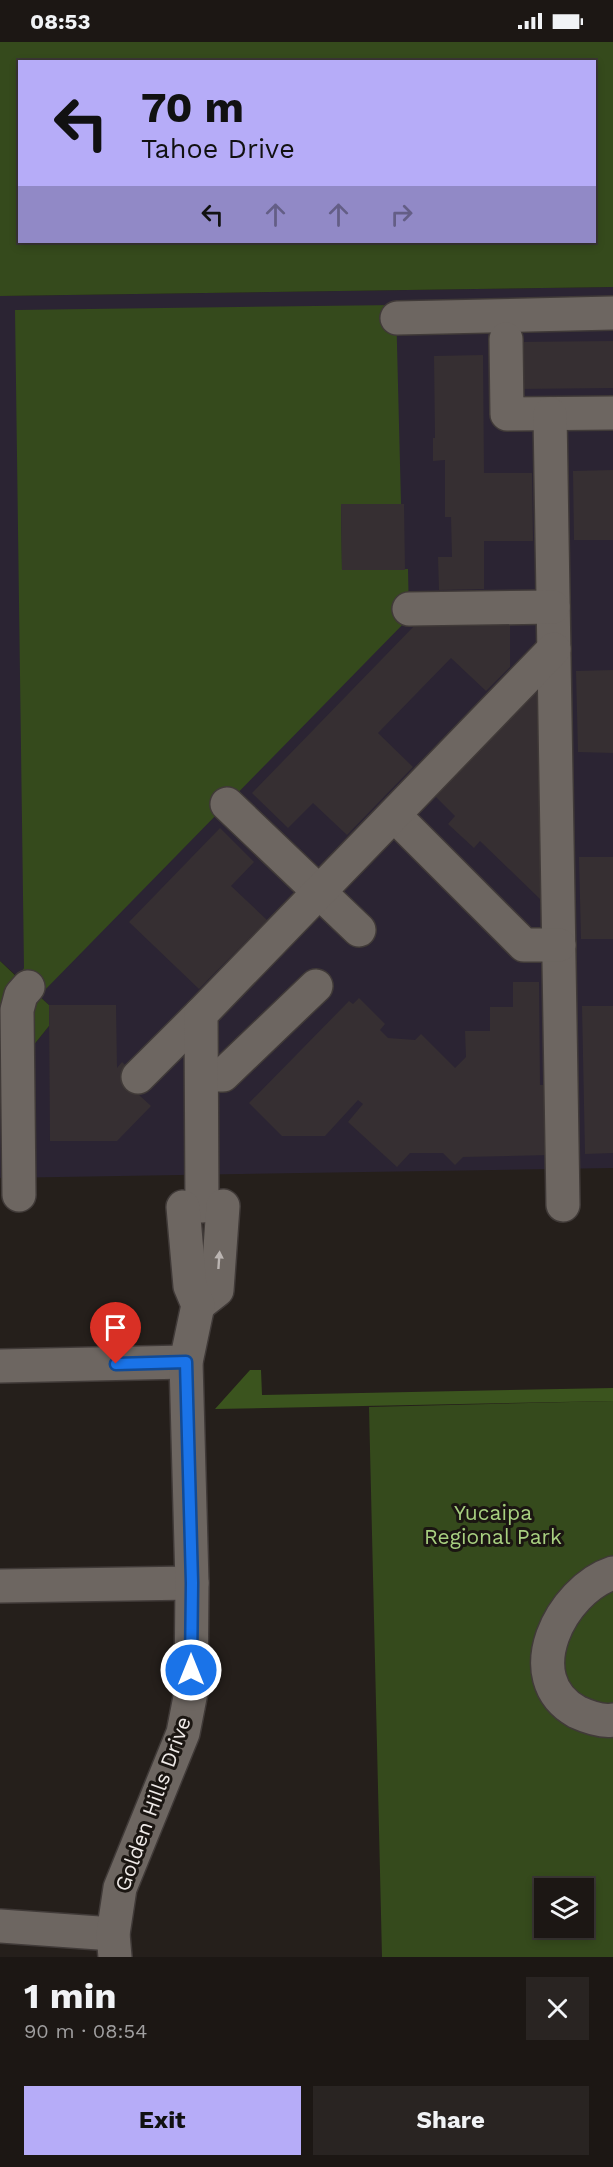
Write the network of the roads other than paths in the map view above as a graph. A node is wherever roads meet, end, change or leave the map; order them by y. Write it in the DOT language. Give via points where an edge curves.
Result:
graph roads {
  1 [pos="613,313"];
  2 [pos="397,318"];
  3 [pos="506,339"];
  4 [pos="613,413"];
  5 [pos="550,414"];
  6 [pos="553,607"];
  7 [pos="409,609"];
  8 [pos="554,649"];
  9 [pos="227,804"];
  10 [pos="394,814"];
  11 [pos="319,892"];
  12 [pos="359,930"];
  13 [pos="559,945"];
  14 [pos="316,986"];
  15 [pos="28,987"];
  16 [pos="201,1014"];
  17 [pos="202,1075"];
  18 [pos="138,1077"];
  19 [pos="19,1195"];
  20 [pos="563,1205"];
  21 [pos="186,1362"];
  22 [pos="0,1366"];
  23 [pos="613,1573"];
  24 [pos="192,1583"];
  25 [pos="0,1586"];
  26 [pos="613,1720"];
  27 [pos="0,1926"];
  28 [pos="114,1945"];
  1 -- 2 [label="street"];
  3 -- 5 [label="street" via="507,414"];
  4 -- 5 [label="street"];
  5 -- 6 [label="street"];
  6 -- 7 [label="street"];
  6 -- 8 [label="street"];
  8 -- 10 [label="street"];
  8 -- 13 [label="street"];
  9 -- 11 [label="street"];
  10 -- 11 [label="street"];
  10 -- 13 [label="street" via="524,945"];
  11 -- 12 [label="street"];
  11 -- 16 [label="street"];
  13 -- 20 [label="street"];
  14 -- 17 [label="street" via="223,1075"];
  15 -- 19 [label="street" via="17,1010"];
  16 -- 17 [label="street"];
  16 -- 18 [label="street"];
  17 -- 21 [label="street, Golden Hills Drive" via="203,1206 217,1290 198,1305"];
  21 -- 22 [label="street"];
  21 -- 24 [label="street, Golden Hills Drive"];
  23 -- 26 [label="street" via="579,1596 556,1624 546,1653 549,1676 559,1697 588,1717"];
  24 -- 25 [label="street"];
  24 -- 28 [label="street, Golden Hills Drive" via="191,1692 183,1733 120,1888"];
  27 -- 28 [label="street"];
}
